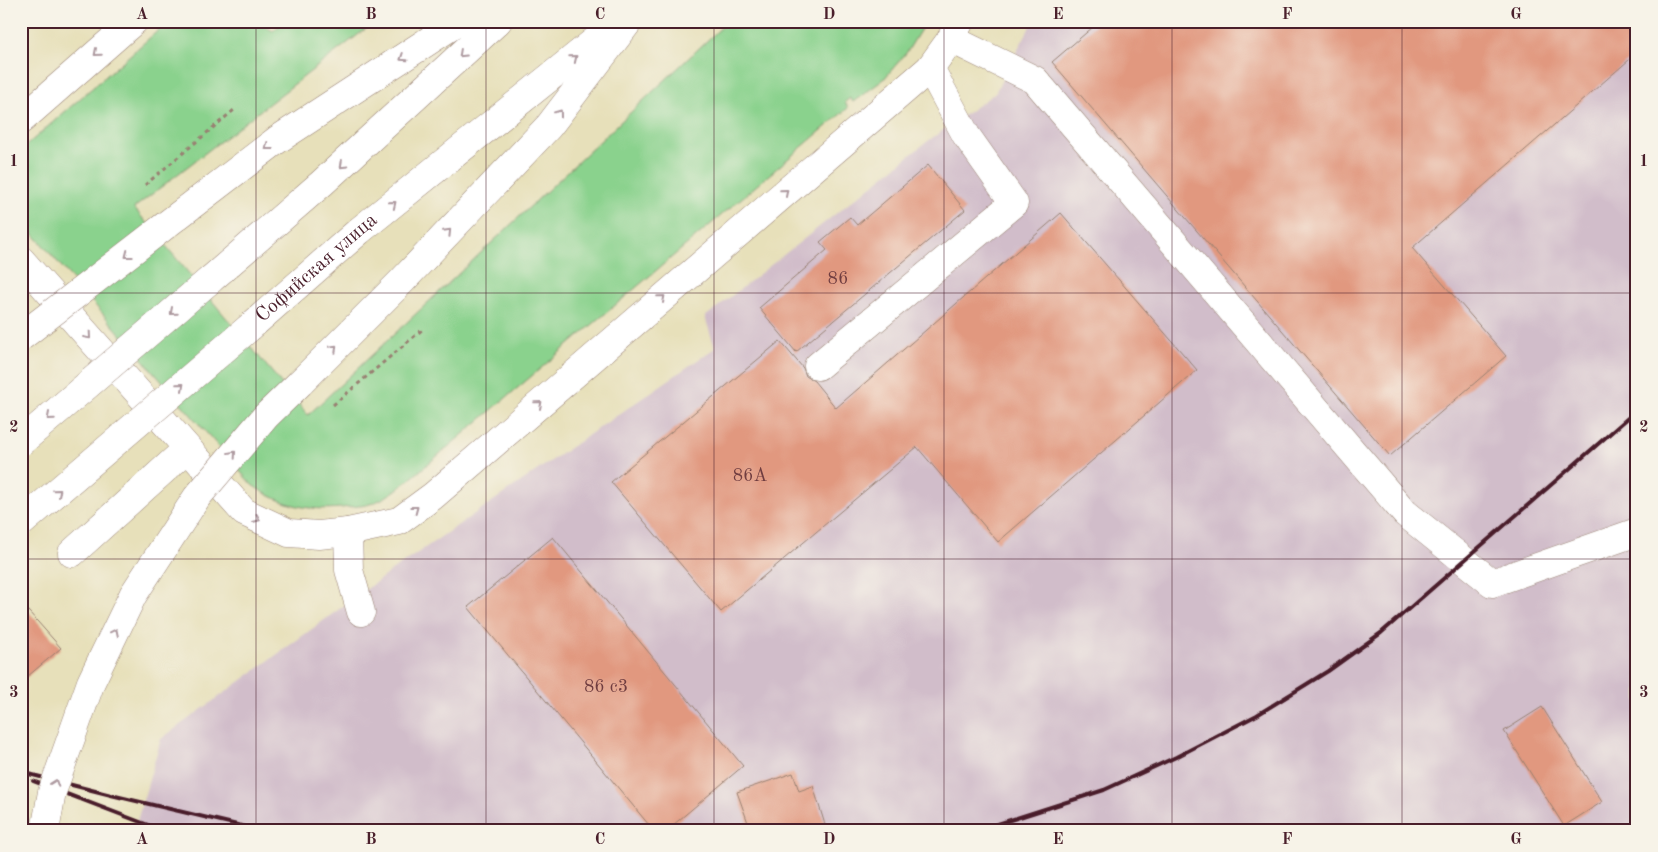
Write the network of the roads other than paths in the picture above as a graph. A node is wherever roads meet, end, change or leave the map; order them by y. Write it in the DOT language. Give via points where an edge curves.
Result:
graph roads {
  1 [pos="134,21"];
  2 [pos="458,21"];
  3 [pos="498,21"];
  4 [pos="620,21"];
  5 [pos="629,21"];
  6 [pos="955,30"];
  7 [pos="930,68"];
  8 [pos="21,120"];
  9 [pos="21,260"];
  10 [pos="21,337"];
  11 [pos="818,366"];
  12 [pos="21,442"];
  13 [pos="187,448"];
  14 [pos="21,524"];
  15 [pos="348,532"];
  16 [pos="1637,532"];
  17 [pos="72,553"];
  18 [pos="361,612"];
  19 [pos="45,831"];
  1 -- 8 [label="main road, one-way"];
  2 -- 10 [label="main road, one-way, bridge" via="277,140"];
  3 -- 12 [label="main road, one-way, bridge" via="322,183"];
  14 -- 4 [label="main road, Софийская улица, one-way, bridge" via="359,231"];
  19 -- 5 [label="main road, one-way, bridge" via="52,792 91,682 133,595 197,497 266,416 402,281 549,126"];
  6 -- 7 [label="main road"];
  6 -- 16 [label="main road" via="1034,80 1405,513 1492,583"];
  7 -- 11 [label="main road" via="966,135 1014,203"];
  15 -- 7 [label="main road, one-way" via="399,521 433,496"];
  9 -- 13 [label="main road, one-way"];
  13 -- 15 [label="main road, one-way" via="244,512 289,533 319,535"];
  13 -- 17 [label="main road"];
  15 -- 18 [label="main road" via="349,570"];
}
